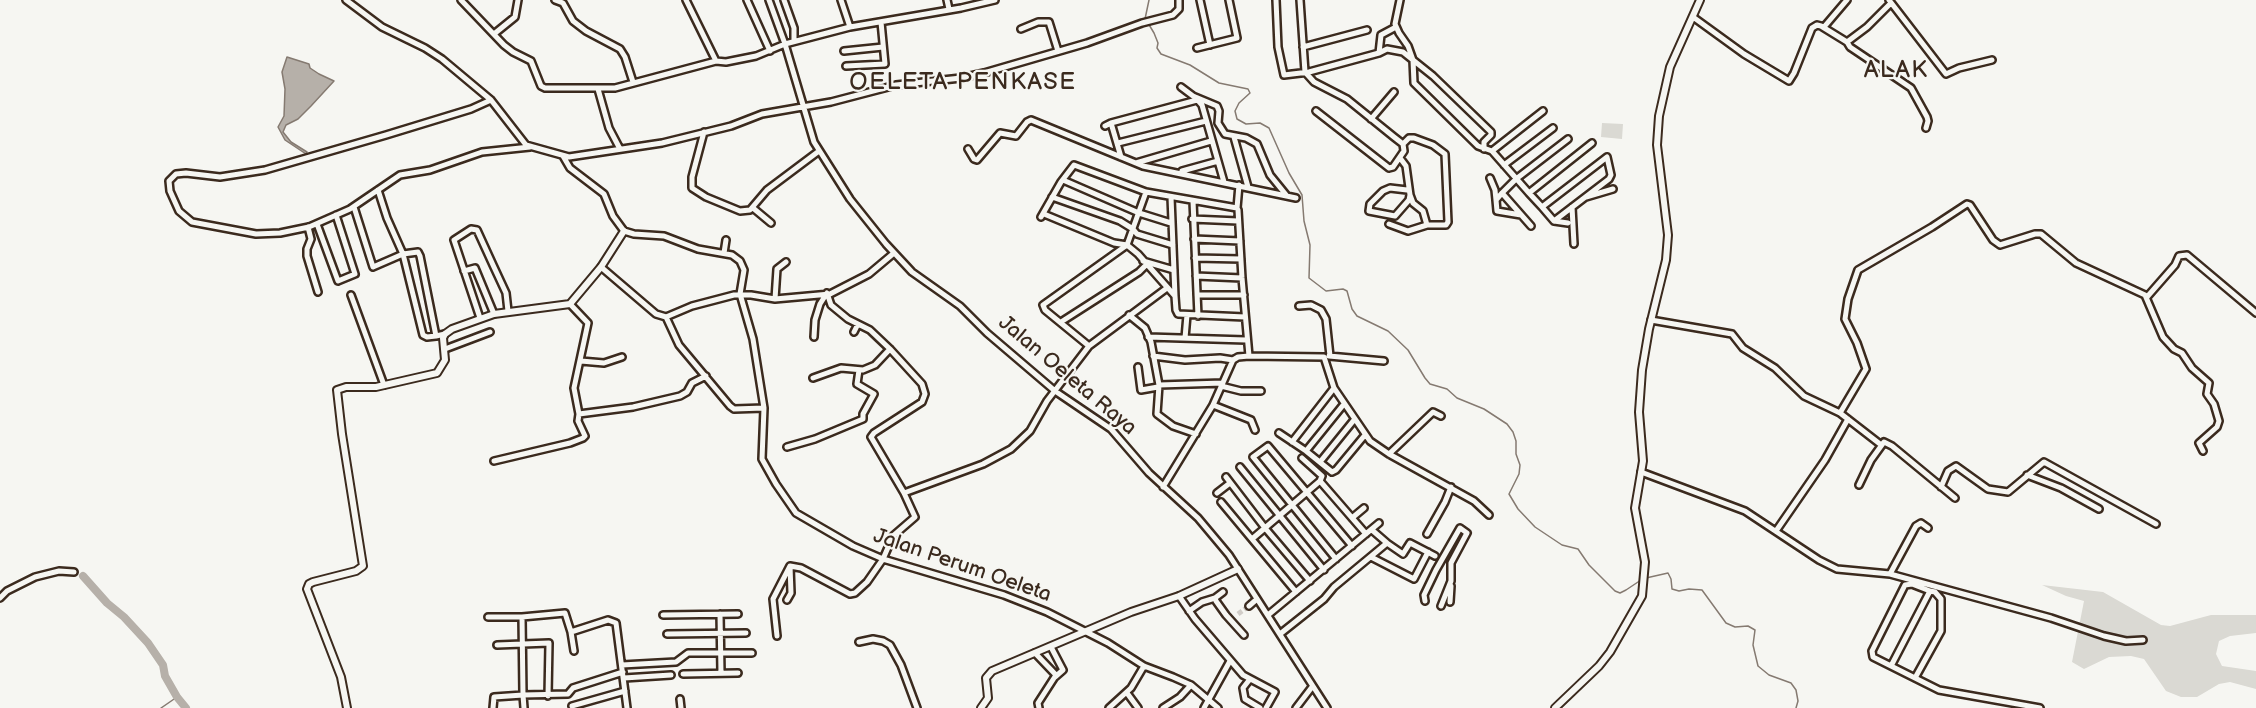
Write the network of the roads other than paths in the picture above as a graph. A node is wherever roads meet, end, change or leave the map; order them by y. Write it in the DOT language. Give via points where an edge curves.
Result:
graph roads {
  1 [pos="346,0"];
  2 [pos="461,0"];
  3 [pos="518,0"];
  4 [pos="555,0"];
  5 [pos="686,0"];
  6 [pos="747,0"];
  7 [pos="769,0"];
  8 [pos="784,0"];
  9 [pos="841,0"];
  10 [pos="947,0"];
  11 [pos="994,0"];
  12 [pos="1179,0"];
  13 [pos="1200,0"];
  14 [pos="1229,0"];
  15 [pos="1276,0"];
  16 [pos="1300,0"];
  17 [pos="1400,0"];
  18 [pos="1700,0"];
  19 [pos="1847,0"];
  20 [pos="1890,2"];
  21 [pos="950,9"];
  22 [pos="1693,17"];
  23 [pos="881,22"];
  24 [pos="850,27"];
  25 [pos="1396,27"];
  26 [pos="1824,27"];
  27 [pos="1020,29"];
  28 [pos="1367,30"];
  29 [pos="494,34"];
  30 [pos="794,41"];
  31 [pos="1847,42"];
  32 [pos="785,44"];
  33 [pos="1210,45"];
  34 [pos="883,47"];
  35 [pos="1303,47"];
  36 [pos="1197,48"];
  37 [pos="770,51"];
  38 [pos="844,51"];
  39 [pos="1058,51"];
  40 [pos="1379,53"];
  41 [pos="1413,60"];
  42 [pos="1992,60"];
  43 [pos="716,62"];
  44 [pos="846,66"];
  45 [pos="1305,72"];
  46 [pos="633,82"];
  47 [pos="1181,87"];
  48 [pos="598,89"];
  49 [pos="1394,92"];
  50 [pos="1195,98"];
  51 [pos="491,100"];
  52 [pos="804,106"];
  53 [pos="1316,111"];
  54 [pos="1543,111"];
  55 [pos="1371,119"];
  56 [pos="1206,121"];
  57 [pos="1553,128"];
  58 [pos="1926,128"];
  59 [pos="704,132"];
  60 [pos="1234,137"];
  61 [pos="1568,139"];
  62 [pos="1211,141"];
  63 [pos="1118,143"];
  64 [pos="1592,143"];
  65 [pos="1403,144"];
  66 [pos="530,147"];
  67 [pos="620,149"];
  68 [pos="968,149"];
  69 [pos="1484,149"];
  70 [pos="819,151"];
  71 [pos="1492,152"];
  72 [pos="562,156"];
  73 [pos="1121,157"];
  74 [pos="1400,158"];
  75 [pos="1218,160"];
  76 [pos="1136,163"];
  77 [pos="1504,165"];
  78 [pos="1180,172"];
  79 [pos="1490,178"];
  80 [pos="1516,179"];
  81 [pos="1063,180"];
  82 [pos="1224,182"];
  83 [pos="1239,186"];
  84 [pos="1248,187"];
  85 [pos="1613,189"];
  86 [pos="378,190"];
  87 [pos="1146,192"];
  88 [pos="1408,192"];
  89 [pos="1529,193"];
  90 [pos="1502,194"];
  91 [pos="1287,196"];
  92 [pos="1586,196"];
  93 [pos="1052,197"];
  94 [pos="1171,197"];
  95 [pos="1296,198"];
  96 [pos="1496,200"];
  97 [pos="1193,201"];
  98 [pos="354,207"];
  99 [pos="1542,207"];
  100 [pos="1572,207"];
  101 [pos="753,208"];
  102 [pos="1237,208"];
  103 [pos="1139,213"];
  104 [pos="336,215"];
  105 [pos="1521,215"];
  106 [pos="1192,219"];
  107 [pos="1238,221"];
  108 [pos="1554,221"];
  109 [pos="771,223"];
  110 [pos="1171,223"];
  111 [pos="1568,223"];
  112 [pos="317,224"];
  113 [pos="1389,224"];
  114 [pos="1427,225"];
  115 [pos="1531,226"];
  116 [pos="308,227"];
  117 [pos="1133,229"];
  118 [pos="624,231"];
  119 [pos="1194,239"];
  120 [pos="726,240"];
  121 [pos="1240,240"];
  122 [pos="1574,244"];
  123 [pos="1127,245"];
  124 [pos="1173,245"];
  125 [pos="724,253"];
  126 [pos="894,253"];
  127 [pos="403,254"];
  128 [pos="1195,258"];
  129 [pos="1241,259"];
  130 [pos="786,262"];
  131 [pos="1144,263"];
  132 [pos="601,267"];
  133 [pos="1174,270"];
  134 [pos="464,272"];
  135 [pos="1196,276"];
  136 [pos="1242,278"];
  137 [pos="314,281"];
  138 [pos="306,284"];
  139 [pos="1167,288"];
  140 [pos="318,292"];
  141 [pos="827,293"];
  142 [pos="740,294"];
  143 [pos="1197,295"];
  144 [pos="1244,295"];
  145 [pos="351,296"];
  146 [pos="1175,296"];
  147 [pos="2146,297"];
  148 [pos="775,299"];
  149 [pos="570,304"];
  150 [pos="1299,306"];
  151 [pos="508,311"];
  152 [pos="494,314"];
  153 [pos="2256,314"];
  154 [pos="1129,315"];
  155 [pos="1187,315"];
  156 [pos="1198,316"];
  157 [pos="1245,317"];
  158 [pos="480,318"];
  159 [pos="666,318"];
  160 [pos="1651,320"];
  161 [pos="1061,322"];
  162 [pos="858,324"];
  163 [pos="490,332"];
  164 [pos="854,332"];
  165 [pos="445,334"];
  166 [pos="436,336"];
  167 [pos="814,337"];
  168 [pos="1148,337"];
  169 [pos="1185,338"];
  170 [pos="1246,340"];
  171 [pos="1089,346"];
  172 [pos="445,349"];
  173 [pos="890,349"];
  174 [pos="1153,356"];
  175 [pos="1249,356"];
  176 [pos="1327,356"];
  177 [pos="622,357"];
  178 [pos="1233,360"];
  179 [pos="581,361"];
  180 [pos="1384,361"];
  181 [pos="1138,367"];
  182 [pos="859,370"];
  183 [pos="706,376"];
  184 [pos="813,378"];
  185 [pos="384,385"];
  186 [pos="1222,385"];
  187 [pos="1159,386"];
  188 [pos="1334,388"];
  189 [pos="1055,391"];
  190 [pos="1261,391"];
  191 [pos="1344,404"];
  192 [pos="1213,405"];
  193 [pos="764,408"];
  194 [pos="1840,413"];
  195 [pos="579,414"];
  196 [pos="1441,416"];
  197 [pos="1354,420"];
  198 [pos="1848,420"];
  199 [pos="1255,430"];
  200 [pos="1279,433"];
  201 [pos="1196,434"];
  202 [pos="1365,435"];
  203 [pos="1292,442"];
  204 [pos="1880,444"];
  205 [pos="787,447"];
  206 [pos="1306,451"];
  207 [pos="2203,451"];
  208 [pos="1389,454"];
  209 [pos="1302,458"];
  210 [pos="494,461"];
  211 [pos="1320,462"];
  212 [pos="1240,467"];
  213 [pos="1641,472"];
  214 [pos="2027,475"];
  215 [pos="1226,477"];
  216 [pos="1320,481"];
  217 [pos="1230,483"];
  218 [pos="1859,485"];
  219 [pos="1163,487"];
  220 [pos="1451,487"];
  221 [pos="1941,487"];
  222 [pos="1307,492"];
  223 [pos="904,493"];
  224 [pos="1217,493"];
  225 [pos="1955,498"];
  226 [pos="1221,502"];
  227 [pos="1293,504"];
  228 [pos="1364,508"];
  229 [pos="2099,509"];
  230 [pos="1489,515"];
  231 [pos="1279,516"];
  232 [pos="1352,518"];
  233 [pos="1379,523"];
  234 [pos="2156,524"];
  235 [pos="1265,528"];
  236 [pos="1928,528"];
  237 [pos="1372,530"];
  238 [pos="1776,531"];
  239 [pos="1366,534"];
  240 [pos="1427,534"];
  241 [pos="1252,539"];
  242 [pos="1387,543"];
  243 [pos="1352,546"];
  244 [pos="1428,552"];
  245 [pos="1435,556"];
  246 [pos="1371,557"];
  247 [pos="883,559"];
  248 [pos="1336,559"];
  249 [pos="1442,560"];
  250 [pos="790,566"];
  251 [pos="1451,566"];
  252 [pos="1325,569"];
  253 [pos="1238,570"];
  254 [pos="74,572"];
  255 [pos="1890,574"];
  256 [pos="1310,581"];
  257 [pos="1451,581"];
  258 [pos="1930,591"];
  259 [pos="1223,592"];
  260 [pos="1296,592"];
  261 [pos="1179,596"];
  262 [pos="0,598"];
  263 [pos="1215,598"];
  264 [pos="1257,599"];
  265 [pos="787,600"];
  266 [pos="1425,601"];
  267 [pos="1450,602"];
  268 [pos="1249,606"];
  269 [pos="1441,606"];
  270 [pos="1189,611"];
  271 [pos="720,614"];
  272 [pos="738,614"];
  273 [pos="1238,614"];
  274 [pos="663,615"];
  275 [pos="1268,615"];
  276 [pos="488,616"];
  277 [pos="522,617"];
  278 [pos="1232,621"];
  279 [pos="571,632"];
  280 [pos="1083,632"];
  281 [pos="720,633"];
  282 [pos="746,633"];
  283 [pos="667,634"];
  284 [pos="1280,634"];
  285 [pos="1244,635"];
  286 [pos="777,636"];
  287 [pos="2143,640"];
  288 [pos="859,642"];
  289 [pos="521,643"];
  290 [pos="496,645"];
  291 [pos="1051,647"];
  292 [pos="574,651"];
  293 [pos="721,653"];
  294 [pos="752,653"];
  295 [pos="1035,653"];
  296 [pos="1230,661"];
  297 [pos="622,665"];
  298 [pos="1143,666"];
  299 [pos="1891,666"];
  300 [pos="738,673"];
  301 [pos="683,674"];
  302 [pos="721,674"];
  303 [pos="623,675"];
  304 [pos="671,675"];
  305 [pos="1054,678"];
  306 [pos="1915,678"];
  307 [pos="1250,679"];
  308 [pos="1191,685"];
  309 [pos="1312,687"];
  310 [pos="625,691"];
  311 [pos="1127,693"];
  312 [pos="523,695"];
  313 [pos="548,696"];
  314 [pos="681,699"];
  315 [pos="1209,699"];
  316 [pos="572,706"];
  317 [pos="347,708"];
  318 [pos="493,708"];
  319 [pos="524,708"];
  320 [pos="627,708"];
  321 [pos="681,708"];
  322 [pos="917,708"];
  323 [pos="981,708"];
  324 [pos="1039,708"];
  325 [pos="1109,708"];
  326 [pos="1138,708"];
  327 [pos="1163,708"];
  328 [pos="1204,708"];
  329 [pos="1218,708"];
  330 [pos="1260,708"];
  331 [pos="1266,708"];
  332 [pos="1296,708"];
  333 [pos="1327,708"];
  334 [pos="1555,708"];
  335 [pos="2040,708"];
  1 -- 51 [label="street" via="382,27 435,54"];
  2 -- 29 [label="street"];
  3 -- 29 [label="street" via="515,17"];
  4 -- 46 [label="street" via="563,3 573,21 591,35 620,49"];
  5 -- 43 [label="street"];
  6 -- 37 [label="street"];
  7 -- 32 [label="street, Jalan Oeleta Raya"];
  8 -- 30 [label="street" via="794,28"];
  9 -- 24 [label="street"];
  10 -- 21 [label="street"];
  11 -- 21 [label="street"];
  12 -- 39 [label="street" via="1176,14"];
  13 -- 33 [label="street"];
  14 -- 33 [label="street" via="1237,38"];
  15 -- 45 [label="street" via="1283,74"];
  16 -- 35 [label="street"];
  17 -- 25 [label="street"];
  18 -- 22 [label="street"];
  19 -- 26 [label="street"];
  20 -- 31 [label="street" via="1868,27"];
  20 -- 42 [label="street" via="1946,74"];
  21 -- 23 [label="street"];
  22 -- 26 [label="street" via="1788,81 1812,28"];
  22 -- 160 [label="street" via="1670,67 1659,116 1657,144 1668,235"];
  23 -- 24 [label="street"];
  23 -- 34 [label="street"];
  24 -- 30 [label="street"];
  25 -- 40 [label="street" via="1381,35"];
  25 -- 41 [label="street"];
  26 -- 31 [label="street"];
  27 -- 39 [label="street" via="1049,22"];
  28 -- 35 [label="street"];
  29 -- 48 [label="street" via="513,52 531,61 544,88"];
  30 -- 32 [label="street"];
  31 -- 58 [label="street" via="1911,88 1927,117"];
  32 -- 37 [label="street"];
  32 -- 52 [label="street, Jalan Oeleta Raya"];
  33 -- 36 [label="street"];
  34 -- 38 [label="street"];
  34 -- 44 [label="street" via="885,64"];
  35 -- 45 [label="street"];
  37 -- 43 [label="street"];
  39 -- 52 [label="street" via="974,75 896,85"];
  40 -- 41 [label="street" via="1393,49"];
  40 -- 45 [label="street"];
  41 -- 69 [label="street" via="1414,83"];
  41 -- 69 [label="street" via="1491,132"];
  43 -- 46 [label="street"];
  45 -- 55 [label="street"];
  46 -- 48 [label="street"];
  47 -- 50 [label="street"];
  48 -- 67 [label="street" via="609,128"];
  49 -- 55 [label="street"];
  50 -- 56 [label="street" via="1202,105"];
  50 -- 60 [label="street" via="1217,106 1220,128"];
  50 -- 63 [label="street" via="1108,124"];
  51 -- 66 [label="street"];
  51 -- 116 [label="street" via="287,164 220,177 182,173 168,181 179,211 196,224 256,234"];
  52 -- 59 [label="street"];
  52 -- 70 [label="street, Jalan Oeleta Raya"];
  53 -- 74 [label="street" via="1389,168"];
  54 -- 71 [label="street"];
  55 -- 65 [label="street"];
  56 -- 62 [label="street"];
  56 -- 63 [label="street"];
  57 -- 77 [label="street"];
  59 -- 67 [label="street"];
  59 -- 101 [label="street" via="692,188 734,209 744,212"];
  60 -- 84 [label="street"];
  60 -- 91 [label="street" via="1257,144 1270,175"];
  61 -- 80 [label="street"];
  62 -- 75 [label="street"];
  62 -- 76 [label="street"];
  63 -- 73 [label="street"];
  64 -- 89 [label="street"];
  65 -- 74 [label="street"];
  65 -- 114 [label="street" via="1409,138 1422,140 1445,153 1448,223"];
  66 -- 72 [label="street"];
  66 -- 86 [label="street" via="476,153 430,170 400,175"];
  67 -- 72 [label="street"];
  68 -- 73 [label="street" via="977,160 1000,133 1016,136 1031,120"];
  69 -- 71 [label="street"];
  70 -- 101 [label="street" via="767,190"];
  70 -- 126 [label="street, Jalan Oeleta Raya" via="850,199"];
  71 -- 77 [label="street"];
  72 -- 118 [label="street" via="570,168 604,194"];
  73 -- 76 [label="street"];
  74 -- 88 [label="street" via="1406,166"];
  75 -- 78 [label="street"];
  75 -- 82 [label="street"];
  76 -- 78 [label="street"];
  77 -- 80 [label="street"];
  78 -- 82 [label="street"];
  79 -- 96 [label="street"];
  80 -- 89 [label="street"];
  80 -- 90 [label="street"];
  81 -- 87 [label="street" via="1072,165"];
  81 -- 93 [label="street"];
  81 -- 103 [label="street"];
  82 -- 83 [label="street"];
  83 -- 84 [label="street"];
  83 -- 102 [label="street"];
  84 -- 91 [label="street"];
  85 -- 92 [label="street"];
  86 -- 98 [label="street"];
  86 -- 127 [label="street"];
  87 -- 94 [label="street"];
  87 -- 103 [label="street"];
  88 -- 88 [label="street" via="1409,200 1395,216 1369,211 1383,191 1390,188"];
  88 -- 114 [label="street" via="1423,211"];
  89 -- 99 [label="street"];
  90 -- 96 [label="street"];
  90 -- 105 [label="street"];
  91 -- 95 [label="street"];
  92 -- 99 [label="street" via="1609,179 1607,157"];
  92 -- 100 [label="street"];
  93 -- 117 [label="street"];
  93 -- 123 [label="street" via="1042,215"];
  94 -- 97 [label="street"];
  94 -- 110 [label="street"];
  96 -- 105 [label="street" via="1497,211"];
  97 -- 102 [label="street"];
  97 -- 106 [label="street"];
  98 -- 104 [label="street"];
  98 -- 127 [label="street" via="373,267"];
  99 -- 108 [label="street"];
  100 -- 108 [label="street"];
  100 -- 122 [label="street"];
  101 -- 109 [label="street"];
  102 -- 107 [label="street"];
  103 -- 110 [label="street"];
  103 -- 117 [label="street"];
  104 -- 112 [label="street"];
  104 -- 112 [label="street" via="355,274 338,281"];
  105 -- 115 [label="street"];
  106 -- 107 [label="street"];
  106 -- 119 [label="street"];
  107 -- 121 [label="street"];
  108 -- 111 [label="street"];
  110 -- 124 [label="street"];
  112 -- 116 [label="street"];
  113 -- 114 [label="street" via="1408,231"];
  116 -- 137 [label="street" via="311,239 307,256"];
  117 -- 123 [label="street"];
  117 -- 124 [label="street" via="1137,234"];
  118 -- 125 [label="street" via="659,235 698,249"];
  118 -- 132 [label="street"];
  119 -- 121 [label="street"];
  119 -- 128 [label="street"];
  120 -- 125 [label="street"];
  121 -- 129 [label="street"];
  123 -- 131 [label="street"];
  123 -- 161 [label="street" via="1044,303 1045,310"];
  124 -- 133 [label="street"];
  125 -- 142 [label="street" via="735,256 743,265"];
  126 -- 141 [label="street" via="861,279"];
  126 -- 189 [label="street, Jalan Oeleta Raya"];
  127 -- 166 [label="street" via="423,335"];
  127 -- 166 [label="street" via="418,252 420,256"];
  128 -- 129 [label="street"];
  128 -- 135 [label="street"];
  129 -- 136 [label="street"];
  130 -- 148 [label="street" via="777,269"];
  131 -- 133 [label="street"];
  131 -- 139 [label="street"];
  131 -- 161 [label="street" via="1139,272"];
  132 -- 149 [label="street"];
  132 -- 159 [label="street" via="656,314"];
  133 -- 146 [label="street"];
  134 -- 151 [label="street" via="454,240 467,230 476,229 506,293"];
  134 -- 152 [label="street" via="475,268"];
  134 -- 158 [label="street"];
  135 -- 136 [label="street"];
  135 -- 143 [label="street"];
  136 -- 144 [label="street"];
  137 -- 138 [label="street"];
  137 -- 140 [label="street"];
  139 -- 146 [label="street"];
  139 -- 154 [label="street"];
  141 -- 148 [label="street"];
  141 -- 162 [label="street" via="831,305"];
  141 -- 167 [label="street" via="815,320"];
  142 -- 148 [label="street"];
  142 -- 159 [label="street"];
  142 -- 193 [label="street, Jalan Perum Oeleta" via="751,330"];
  143 -- 144 [label="street"];
  143 -- 156 [label="street"];
  144 -- 157 [label="street"];
  145 -- 185 [label="street"];
  146 -- 155 [label="street" via="1176,313"];
  147 -- 153 [label="street" via="2179,256 2187,255"];
  147 -- 194 [label="street" via="2139,290 2072,261 2040,234 1998,244 1967,204 1858,270 1845,319 1866,369"];
  147 -- 207 [label="street" via="2163,337 2210,383 2207,394 2219,422 2199,443"];
  149 -- 151 [label="street"];
  149 -- 179 [label="street" via="588,323"];
  150 -- 176 [label="street" via="1315,306 1326,319"];
  151 -- 152 [label="street"];
  152 -- 158 [label="street"];
  154 -- 168 [label="street" via="1145,328"];
  154 -- 171 [label="street"];
  155 -- 156 [label="street"];
  155 -- 169 [label="street"];
  156 -- 157 [label="street"];
  157 -- 170 [label="street"];
  158 -- 165 [label="street"];
  159 -- 183 [label="street" via="679,345"];
  160 -- 194 [label="street" via="1731,334 1804,396"];
  160 -- 213 [label="street" via="1639,412"];
  161 -- 171 [label="street"];
  162 -- 164 [label="street"];
  162 -- 173 [label="street"];
  163 -- 172 [label="street"];
  165 -- 166 [label="street"];
  165 -- 172 [label="street"];
  168 -- 169 [label="street"];
  168 -- 174 [label="street"];
  169 -- 170 [label="street"];
  170 -- 175 [label="street"];
  171 -- 189 [label="street"];
  172 -- 185 [label="street" via="444,363 437,373"];
  173 -- 182 [label="street" via="875,365"];
  173 -- 223 [label="street" via="917,376 925,394 922,402 871,437"];
  174 -- 178 [label="street"];
  174 -- 187 [label="street"];
  175 -- 176 [label="street"];
  175 -- 178 [label="street"];
  176 -- 180 [label="street"];
  176 -- 188 [label="street"];
  177 -- 179 [label="street" via="604,363"];
  178 -- 186 [label="street"];
  179 -- 195 [label="street" via="574,388"];
  181 -- 187 [label="street" via="1141,390"];
  182 -- 184 [label="street" via="841,368"];
  182 -- 205 [label="street" via="857,384 874,394 863,418"];
  183 -- 193 [label="street" via="732,408"];
  183 -- 195 [label="street" via="680,396"];
  185 -- 317 [label="street" via="344,387 336,393 363,567 307,587 341,677"];
  186 -- 187 [label="street"];
  186 -- 190 [label="street" via="1241,391"];
  186 -- 192 [label="street"];
  187 -- 201 [label="street" via="1157,414 1173,426"];
  188 -- 191 [label="street"];
  188 -- 203 [label="street"];
  189 -- 219 [label="street, Jalan Oeleta Raya" via="1111,429"];
  189 -- 223 [label="street" via="1030,431 1011,449 983,464"];
  191 -- 197 [label="street"];
  191 -- 206 [label="street"];
  192 -- 199 [label="street" via="1251,420"];
  192 -- 201 [label="street"];
  193 -- 247 [label="street, Jalan Perum Oeleta" via="764,464 796,513"];
  194 -- 198 [label="street"];
  195 -- 210 [label="street" via="583,438"];
  196 -- 208 [label="street" via="1433,412"];
  197 -- 202 [label="street"];
  197 -- 211 [label="street"];
  198 -- 204 [label="street"];
  198 -- 238 [label="street"];
  200 -- 203 [label="street"];
  201 -- 219 [label="street"];
  202 -- 208 [label="street"];
  202 -- 211 [label="street" via="1334,471 1330,472"];
  203 -- 206 [label="street"];
  204 -- 218 [label="street"];
  204 -- 221 [label="street" via="1892,446"];
  206 -- 211 [label="street"];
  208 -- 220 [label="street"];
  209 -- 216 [label="street" via="1322,476"];
  212 -- 231 [label="street"];
  213 -- 238 [label="street" via="1730,504"];
  213 -- 334 [label="street" via="1635,508 1643,541 1642,596 1610,652"];
  214 -- 221 [label="street" via="2012,491 1999,492 1953,466"];
  214 -- 229 [label="street"];
  214 -- 234 [label="street" via="2045,462"];
  215 -- 217 [label="street"];
  216 -- 222 [label="street"];
  216 -- 232 [label="street"];
  217 -- 224 [label="street"];
  217 -- 235 [label="street"];
  219 -- 253 [label="street, Jalan Oeleta Raya" via="1198,518"];
  220 -- 230 [label="street"];
  220 -- 240 [label="street"];
  221 -- 225 [label="street"];
  222 -- 227 [label="street"];
  222 -- 227 [label="street" via="1269,446 1253,457"];
  222 -- 243 [label="street"];
  223 -- 247 [label="street" via="915,517 893,536"];
  226 -- 241 [label="street"];
  227 -- 231 [label="street"];
  227 -- 248 [label="street"];
  228 -- 232 [label="street"];
  231 -- 235 [label="street"];
  231 -- 252 [label="street"];
  232 -- 239 [label="street"];
  233 -- 237 [label="street"];
  235 -- 241 [label="street"];
  235 -- 256 [label="street"];
  236 -- 255 [label="street" via="1921,523 1916,526"];
  237 -- 239 [label="street"];
  237 -- 242 [label="street"];
  238 -- 255 [label="street" via="1837,569"];
  239 -- 243 [label="street"];
  241 -- 260 [label="street"];
  242 -- 244 [label="street" via="1403,554 1410,543"];
  242 -- 246 [label="street"];
  243 -- 248 [label="street"];
  244 -- 245 [label="street"];
  244 -- 246 [label="street" via="1414,579"];
  246 -- 284 [label="street"];
  247 -- 250 [label="street" via="867,582 850,594"];
  247 -- 280 [label="street, Jalan Perum Oeleta" via="1004,595"];
  248 -- 252 [label="street"];
  249 -- 251 [label="street"];
  249 -- 251 [label="street" via="1460,528 1467,533"];
  249 -- 266 [label="street" via="1424,595"];
  250 -- 265 [label="street" via="791,593"];
  250 -- 286 [label="street" via="773,599"];
  251 -- 257 [label="street"];
  252 -- 256 [label="street"];
  253 -- 261 [label="street"];
  253 -- 264 [label="street, Jalan Oeleta Raya"];
  254 -- 262 [label="street" via="35,577"];
  255 -- 287 [label="street" via="2104,636"];
  256 -- 260 [label="street"];
  257 -- 267 [label="street"];
  257 -- 269 [label="street"];
  258 -- 299 [label="street"];
  258 -- 299 [label="street" via="1905,585 1871,653"];
  258 -- 306 [label="street" via="1941,599 1941,631"];
  259 -- 263 [label="street"];
  260 -- 275 [label="street"];
  261 -- 270 [label="street"];
  261 -- 280 [label="street"];
  263 -- 270 [label="street"];
  263 -- 278 [label="street"];
  264 -- 268 [label="street"];
  264 -- 275 [label="street, Jalan Oeleta Raya"];
  270 -- 296 [label="street"];
  271 -- 272 [label="street"];
  271 -- 274 [label="street"];
  271 -- 281 [label="street"];
  273 -- 278 [label="street"];
  275 -- 284 [label="street, Jalan Oeleta Raya"];
  276 -- 277 [label="street"];
  277 -- 279 [label="street" via="565,613"];
  277 -- 289 [label="street"];
  278 -- 285 [label="street"];
  279 -- 292 [label="street"];
  279 -- 297 [label="street" via="613,620"];
  280 -- 291 [label="street"];
  280 -- 298 [label="street, Jalan Perum Oeleta"];
  281 -- 282 [label="street"];
  281 -- 283 [label="street"];
  281 -- 293 [label="street"];
  284 -- 309 [label="street, Jalan Oeleta Raya"];
  288 -- 322 [label="street" via="873,639 890,645"];
  289 -- 290 [label="street"];
  289 -- 312 [label="street"];
  289 -- 313 [label="street" via="549,643"];
  291 -- 295 [label="street"];
  291 -- 305 [label="street" via="1064,669"];
  293 -- 294 [label="street"];
  293 -- 297 [label="street" via="688,653 676,662"];
  293 -- 302 [label="street"];
  295 -- 305 [label="street" via="1055,673"];
  295 -- 323 [label="street" via="989,673 987,698"];
  296 -- 307 [label="street"];
  296 -- 315 [label="street"];
  297 -- 303 [label="street"];
  298 -- 308 [label="street, Jalan Perum Oeleta"];
  298 -- 311 [label="street"];
  299 -- 306 [label="street"];
  300 -- 302 [label="street"];
  301 -- 302 [label="street"];
  303 -- 304 [label="street"];
  303 -- 310 [label="street"];
  303 -- 313 [label="street" via="572,688 568,694"];
  305 -- 324 [label="street" via="1038,703"];
  306 -- 335 [label="street" via="1939,690"];
  307 -- 330 [label="street" via="1243,688 1245,699"];
  307 -- 331 [label="street" via="1275,692"];
  308 -- 315 [label="street, Jalan Perum Oeleta"];
  308 -- 327 [label="street"];
  309 -- 332 [label="street"];
  309 -- 333 [label="street, Jalan Oeleta Raya"];
  310 -- 316 [label="street"];
  310 -- 320 [label="street"];
  311 -- 325 [label="street"];
  311 -- 326 [label="street"];
  312 -- 313 [label="street"];
  312 -- 318 [label="street" via="495,697"];
  312 -- 319 [label="street"];
  314 -- 321 [label="street"];
  315 -- 328 [label="street"];
  315 -- 329 [label="street, Jalan Perum Oeleta"];
}
